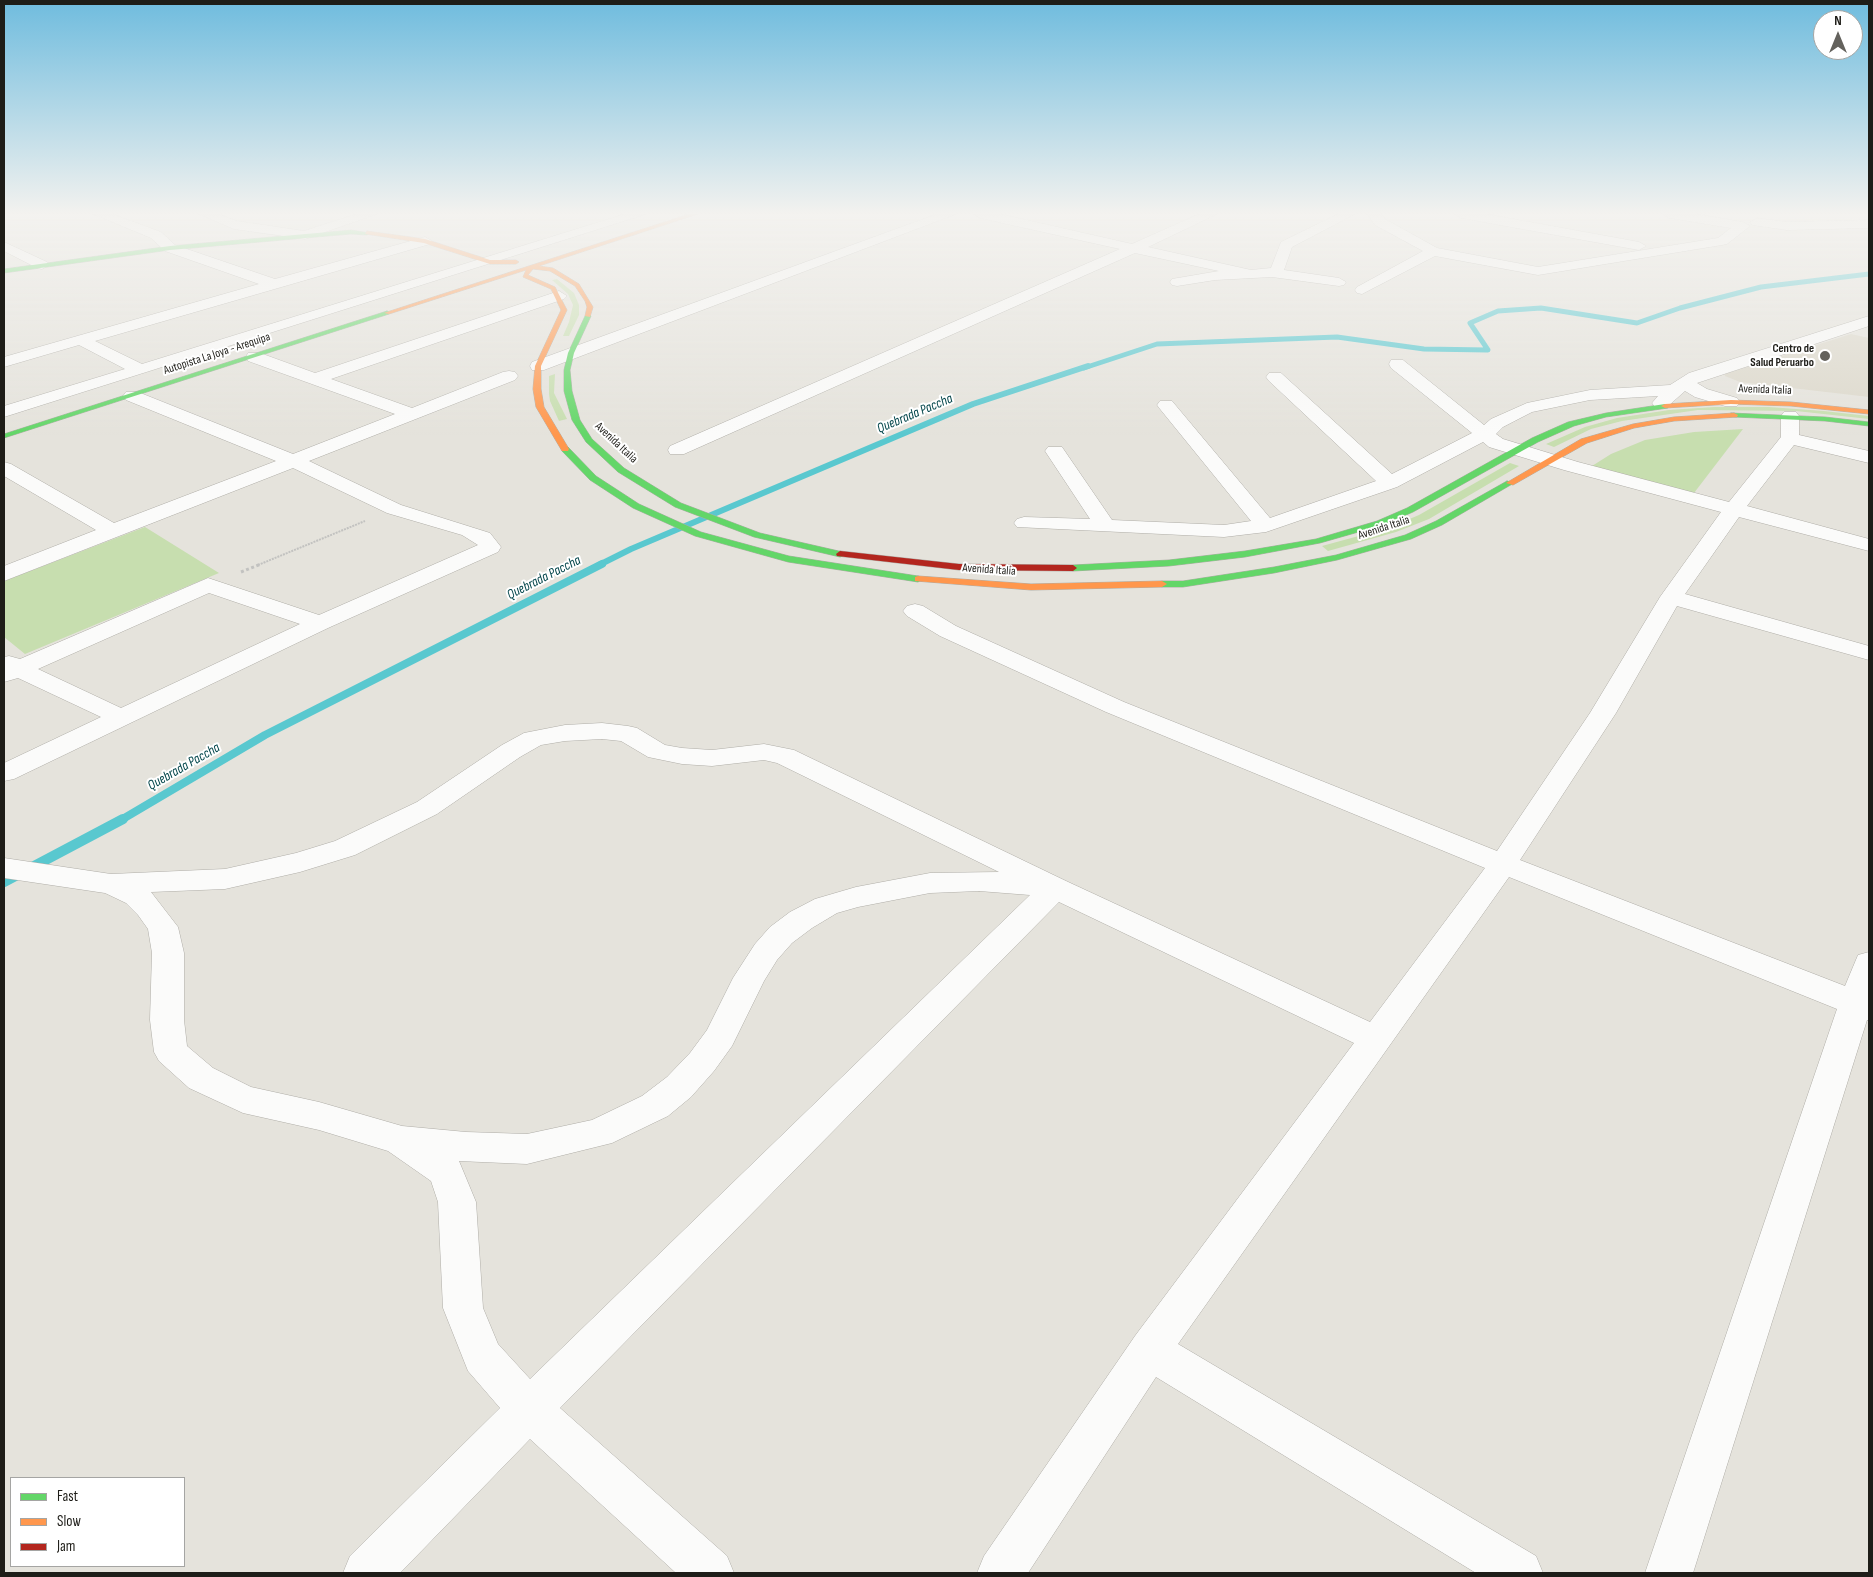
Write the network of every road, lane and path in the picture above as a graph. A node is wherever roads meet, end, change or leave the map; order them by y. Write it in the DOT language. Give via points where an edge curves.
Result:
graph roads {
  1 [pos="262,288"];
  2 [pos="407,288"];
  3 [pos="424,288"];
  4 [pos="465,288"];
  5 [pos="552,288"];
  6 [pos="579,288"];
  7 [pos="749,288"];
  8 [pos="1046,288"];
  9 [pos="1366,288"];
  10 [pos="1362,290"];
  11 [pos="559,296"];
  12 [pos="1869,320"];
  13 [pos="81,340"];
  14 [pos="571,353"];
  15 [pos="254,357"];
  16 [pos="8,358"];
  17 [pos="1397,364"];
  18 [pos="538,366"];
  19 [pos="141,370"];
  20 [pos="509,376"];
  21 [pos="1276,378"];
  22 [pos="315,379"];
  23 [pos="1681,386"];
  24 [pos="132,396"];
  25 [pos="1732,402"];
  26 [pos="1166,405"];
  27 [pos="1658,406"];
  28 [pos="4,412"];
  29 [pos="1869,412"];
  30 [pos="412,414"];
  31 [pos="4,423"];
  32 [pos="1869,424"];
  33 [pos="1790,427"];
  34 [pos="1486,433"];
  35 [pos="4,436"];
  36 [pos="677,450"];
  37 [pos="1516,450"];
  38 [pos="1055,451"];
  39 [pos="1869,457"];
  40 [pos="1550,460"];
  41 [pos="294,461"];
  42 [pos="4,468"];
  43 [pos="1390,483"];
  44 [pos="394,509"];
  45 [pos="1734,510"];
  46 [pos="1024,523"];
  47 [pos="1105,526"];
  48 [pos="1266,526"];
  49 [pos="114,532"];
  50 [pos="1869,545"];
  51 [pos="4,574"];
  52 [pos="208,585"];
  53 [pos="1671,597"];
  54 [pos="915,611"];
  55 [pos="320,624"];
  56 [pos="1869,653"];
  57 [pos="8,668"];
  58 [pos="121,717"];
  59 [pos="4,774"];
  60 [pos="1503,864"];
  61 [pos="4,868"];
  62 [pos="111,884"];
  63 [pos="1055,888"];
  64 [pos="1869,963"];
  65 [pos="1863,1006"];
  66 [pos="1376,1039"];
  67 [pos="400,1140"];
  68 [pos="1150,1350"];
  69 [pos="530,1409"];
  70 [pos="367,1573"];
  71 [pos="710,1573"];
  72 [pos="1001,1573"];
  73 [pos="1519,1573"];
  74 [pos="1669,1573"];
  1 -- 13 [label="street"];
  2 -- 19 [label="street"];
  3 -- 31 [label="main road, Autopista La Joya - Arequipa"];
  4 -- 15 [label="main road, Autopista La Joya - Arequipa"];
  5 -- 11 [label="main road"];
  6 -- 14 [label="main road, Avenida Italia" via="590,307"];
  7 -- 14 [label="street"];
  8 -- 36 [label="street"];
  9 -- 10 [label="street"];
  11 -- 18 [label="main road, Avenida Italia" via="564,310 562,317"];
  11 -- 22 [label="street"];
  12 -- 23 [label="street" via="1716,369"];
  13 -- 16 [label="street"];
  13 -- 19 [label="street"];
  14 -- 18 [label="street"];
  14 -- 37 [label="main road, Avenida Italia" via="567,370 568,391 576,420 589,440 622,470 678,504 757,535 854,557 959,567 1074,568 1169,563 1245,554 1354,532 1410,510"];
  15 -- 22 [label="street"];
  15 -- 24 [label="main road, Autopista La Joya - Arequipa"];
  17 -- 34 [label="street"];
  18 -- 40 [label="main road, Avenida Italia" via="540,407 565,448 593,478 636,506 698,534 788,559 900,578 1032,587 1183,584 1274,570 1408,537"];
  19 -- 28 [label="street"];
  20 -- 30 [label="street"];
  21 -- 43 [label="street"];
  22 -- 30 [label="street"];
  23 -- 25 [label="street"];
  23 -- 27 [label="street"];
  23 -- 34 [label="street" via="1552,401 1503,419"];
  24 -- 35 [label="main road, Autopista La Joya - Arequipa"];
  24 -- 41 [label="street"];
  25 -- 27 [label="main road, Avenida Italia"];
  25 -- 29 [label="main road, Avenida Italia"];
  26 -- 48 [label="street"];
  27 -- 37 [label="main road, Avenida Italia" via="1571,424"];
  30 -- 41 [label="street"];
  32 -- 33 [label="main road, Avenida Italia"];
  33 -- 39 [label="street"];
  33 -- 40 [label="main road, Avenida Italia" via="1712,415 1652,422 1584,441"];
  33 -- 45 [label="street"];
  34 -- 37 [label="street" via="1496,443"];
  34 -- 43 [label="street"];
  37 -- 40 [label="street"];
  38 -- 47 [label="street"];
  40 -- 45 [label="street"];
  41 -- 44 [label="street"];
  41 -- 49 [label="street"];
  42 -- 49 [label="street"];
  43 -- 48 [label="street"];
  44 -- 52 [label="path"];
  44 -- 55 [label="street" via="469,531 484,537 490,547"];
  45 -- 50 [label="street"];
  45 -- 53 [label="street"];
  46 -- 47 [label="street"];
  47 -- 48 [label="street" via="1224,531"];
  49 -- 51 [label="street"];
  52 -- 55 [label="street"];
  52 -- 57 [label="street"];
  53 -- 56 [label="street"];
  53 -- 60 [label="street" via="1602,713"];
  54 -- 60 [label="street" via="948,631 1114,707"];
  55 -- 58 [label="street"];
  57 -- 58 [label="street"];
  58 -- 59 [label="street"];
  60 -- 65 [label="street"];
  60 -- 66 [label="street"];
  61 -- 62 [label="street"];
  62 -- 63 [label="street" via="225,879 345,848 427,808 533,739 602,731 628,734 657,751 682,756 712,758 764,752 785,756"];
  62 -- 67 [label="street" via="137,896 163,927 168,953 167,1020 171,1052 201,1078 243,1099 319,1116"];
  63 -- 66 [label="street"];
  63 -- 67 [label="street" via="1015,882 930,883 889,889 826,906 776,940 749,978 720,1037 702,1062 679,1087 655,1106 599,1133 527,1148 466,1147"];
  63 -- 69 [label="street"];
  64 -- 65 [label="street"];
  65 -- 74 [label="street"];
  66 -- 68 [label="street"];
  67 -- 69 [label="street" via="446,1172 457,1202 463,1308 483,1357"];
  68 -- 72 [label="street"];
  68 -- 73 [label="street"];
  69 -- 70 [label="street"];
  69 -- 71 [label="street"];
}
